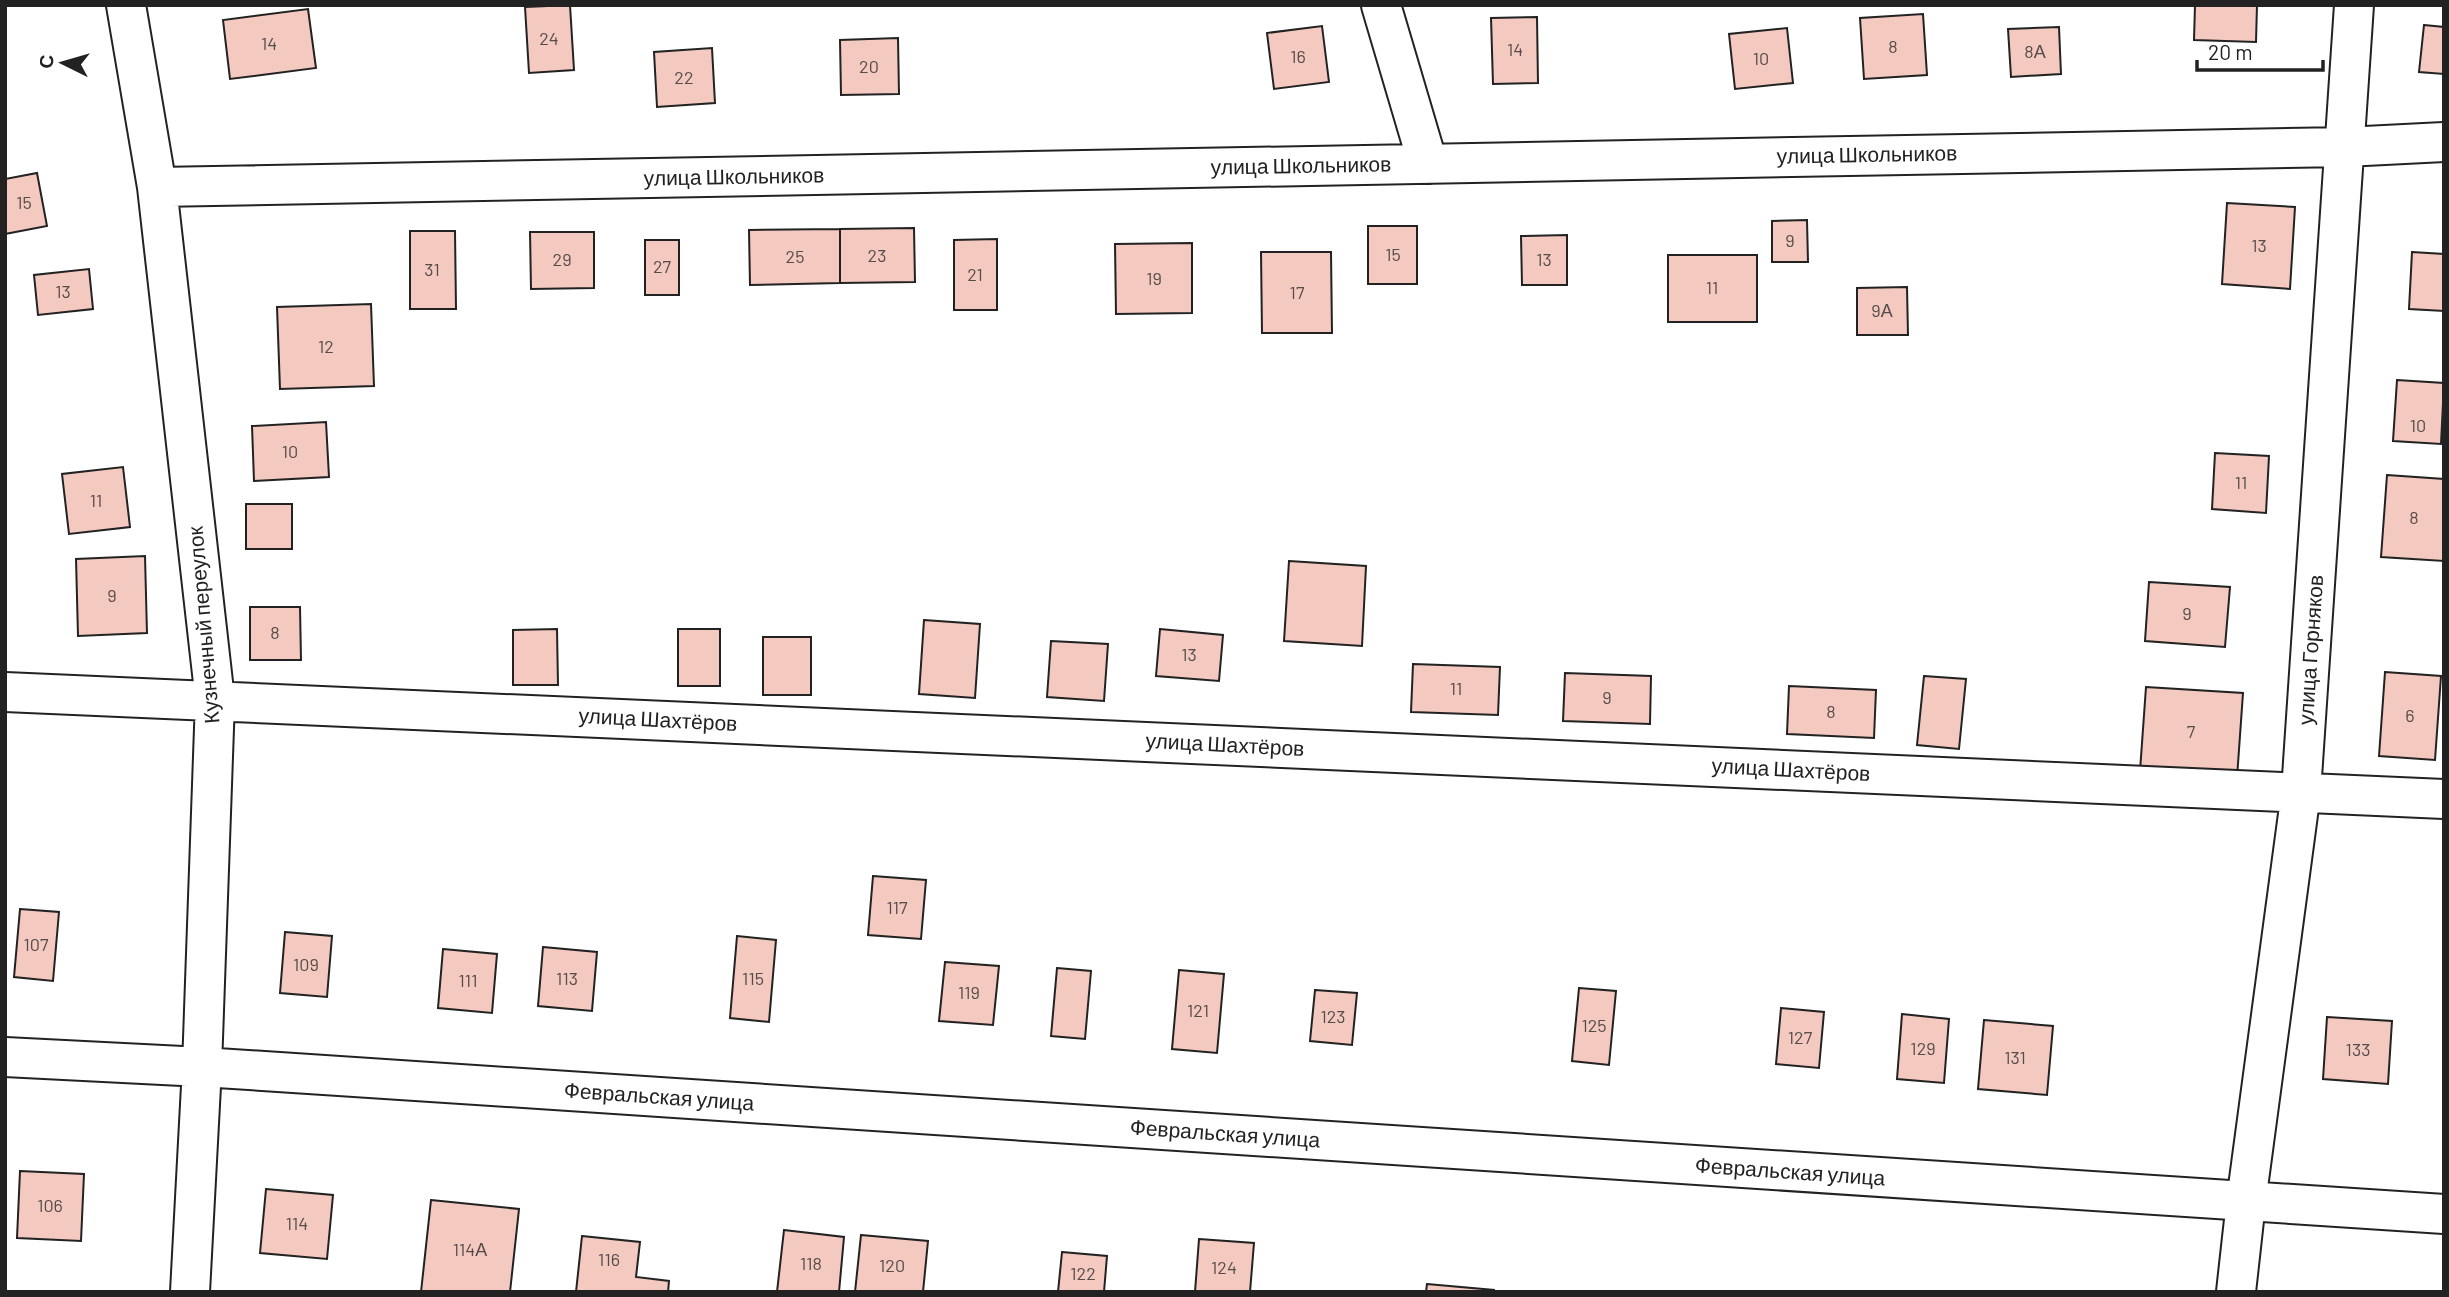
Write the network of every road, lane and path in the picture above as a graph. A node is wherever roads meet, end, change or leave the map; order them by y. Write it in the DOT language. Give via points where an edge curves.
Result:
graph roads {
  1 [pos="126,5"];
  2 [pos="1381,5"];
  3 [pos="2354,5"];
  4 [pos="2444,142"];
  5 [pos="2344,146"];
  6 [pos="1428,164"];
  7 [pos="157,187"];
  8 [pos="5,692"];
  9 [pos="215,701"];
  10 [pos="2301,792"];
  11 [pos="2444,799"];
  12 [pos="5,1057"];
  13 [pos="202,1067"];
  14 [pos="2246,1202"];
  15 [pos="2444,1214"];
  16 [pos="190,1292"];
  17 [pos="2236,1292"];
  1 -- 7 [label="street, Кузнечный переулок"];
  2 -- 6 [label="street"];
  3 -- 5 [label="street, улица Горняков"];
  4 -- 5 [label="street, улица Школьников"];
  5 -- 6 [label="street, улица Школьников"];
  5 -- 10 [label="street, улица Горняков"];
  6 -- 7 [label="street, улица Школьников"];
  7 -- 9 [label="street, Кузнечный переулок"];
  8 -- 9 [label="street, улица Шахтёров"];
  9 -- 10 [label="street, улица Шахтёров"];
  9 -- 13 [label="street, Кузнечный переулок"];
  10 -- 11 [label="street, улица Шахтёров"];
  10 -- 14 [label="street, улица Горняков"];
  12 -- 13 [label="street, Февральская улица"];
  13 -- 14 [label="street, Февральская улица"];
  13 -- 16 [label="street, Кузнечный переулок"];
  14 -- 15 [label="street, Февральская улица"];
  14 -- 17 [label="street, улица Горняков"];
}
